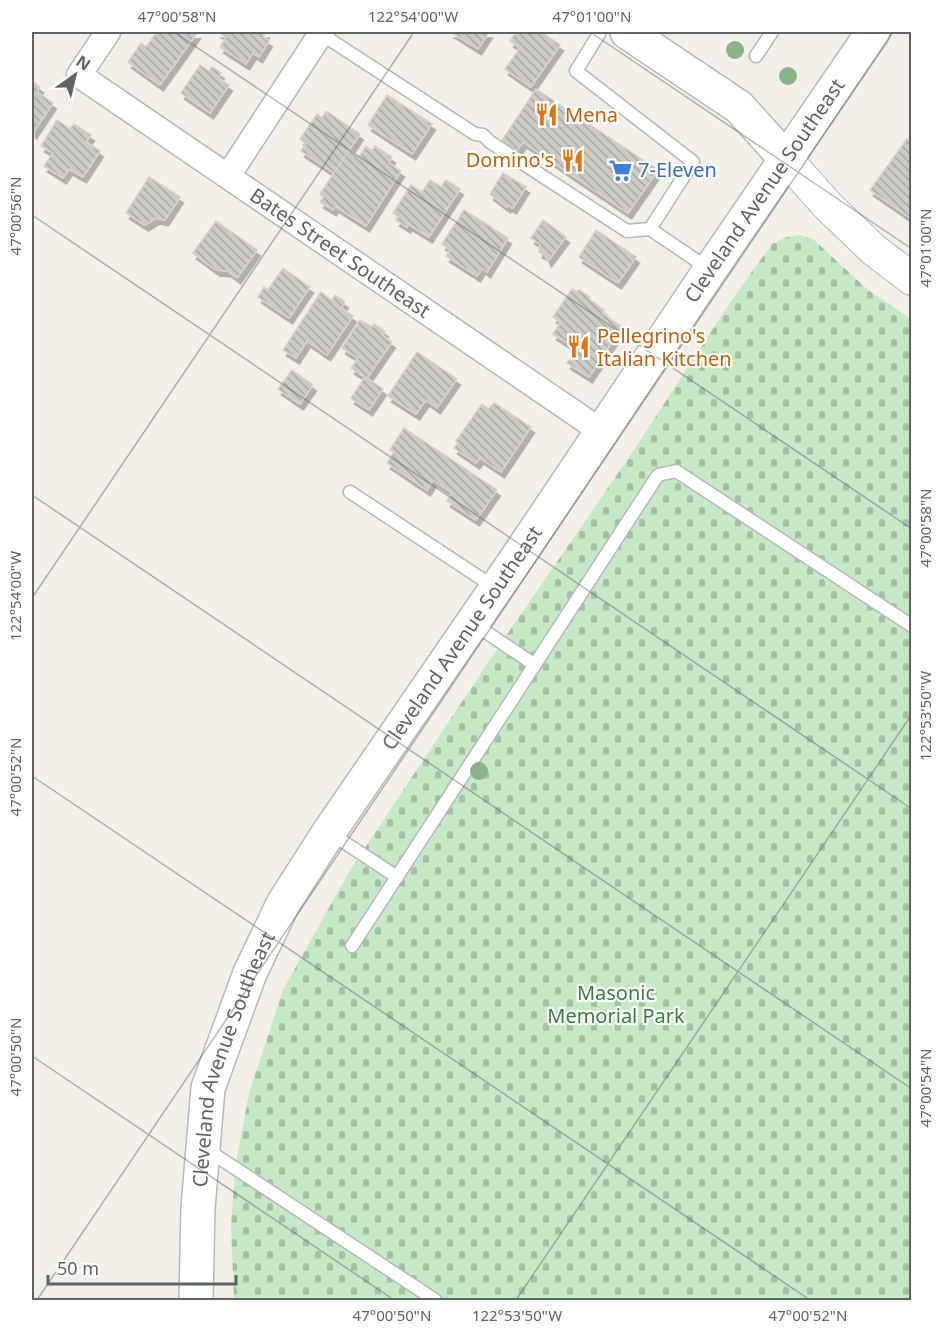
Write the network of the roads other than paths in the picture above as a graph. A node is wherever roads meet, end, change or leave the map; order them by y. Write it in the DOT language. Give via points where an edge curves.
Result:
graph roads {
  1 [pos="108,32"];
  2 [pos="320,32"];
  3 [pos="600,32"];
  4 [pos="627,32"];
  5 [pos="772,32"];
  6 [pos="873,32"];
  7 [pos="756,56"];
  8 [pos="786,159"];
  9 [pos="228,176"];
  10 [pos="650,229"];
  11 [pos="710,270"];
  12 [pos="912,279"];
  13 [pos="601,430"];
  14 [pos="350,492"];
  15 [pos="496,588"];
  16 [pos="472,623"];
  17 [pos="912,626"];
  18 [pos="535,665"];
  19 [pos="329,832"];
  20 [pos="397,877"];
  21 [pos="352,946"];
  22 [pos="202,1146"];
  23 [pos="196,1300"];
  24 [pos="435,1300"];
  1 -- 9 [label="street, Bates Street Southeast" via="79,75"];
  2 -- 9 [label="street"];
  2 -- 10 [label="lane" via="627,231"];
  3 -- 10 [label="lane" via="576,71 693,162"];
  4 -- 8 [label="main road" via="739,107"];
  5 -- 7 [label="lane"];
  6 -- 8 [label="main road, Cleveland Avenue Southeast"];
  8 -- 11 [label="main road, Cleveland Avenue Southeast"];
  8 -- 12 [label="street" via="874,250"];
  9 -- 13 [label="street, Bates Street Southeast"];
  10 -- 11 [label="lane"];
  11 -- 13 [label="main road, Cleveland Avenue Southeast"];
  13 -- 15 [label="main road, Cleveland Avenue Southeast"];
  14 -- 15 [label="lane"];
  15 -- 16 [label="main road, Cleveland Avenue Southeast"];
  16 -- 18 [label="lane"];
  16 -- 19 [label="main road, Cleveland Avenue Southeast"];
  17 -- 18 [label="lane" via="676,471 658,475"];
  18 -- 20 [label="lane"];
  19 -- 20 [label="lane"];
  19 -- 22 [label="main road, Cleveland Avenue Southeast" via="283,904 250,973 208,1088"];
  20 -- 21 [label="lane"];
  22 -- 23 [label="main road, Cleveland Avenue Southeast"];
  22 -- 24 [label="lane"];
}
